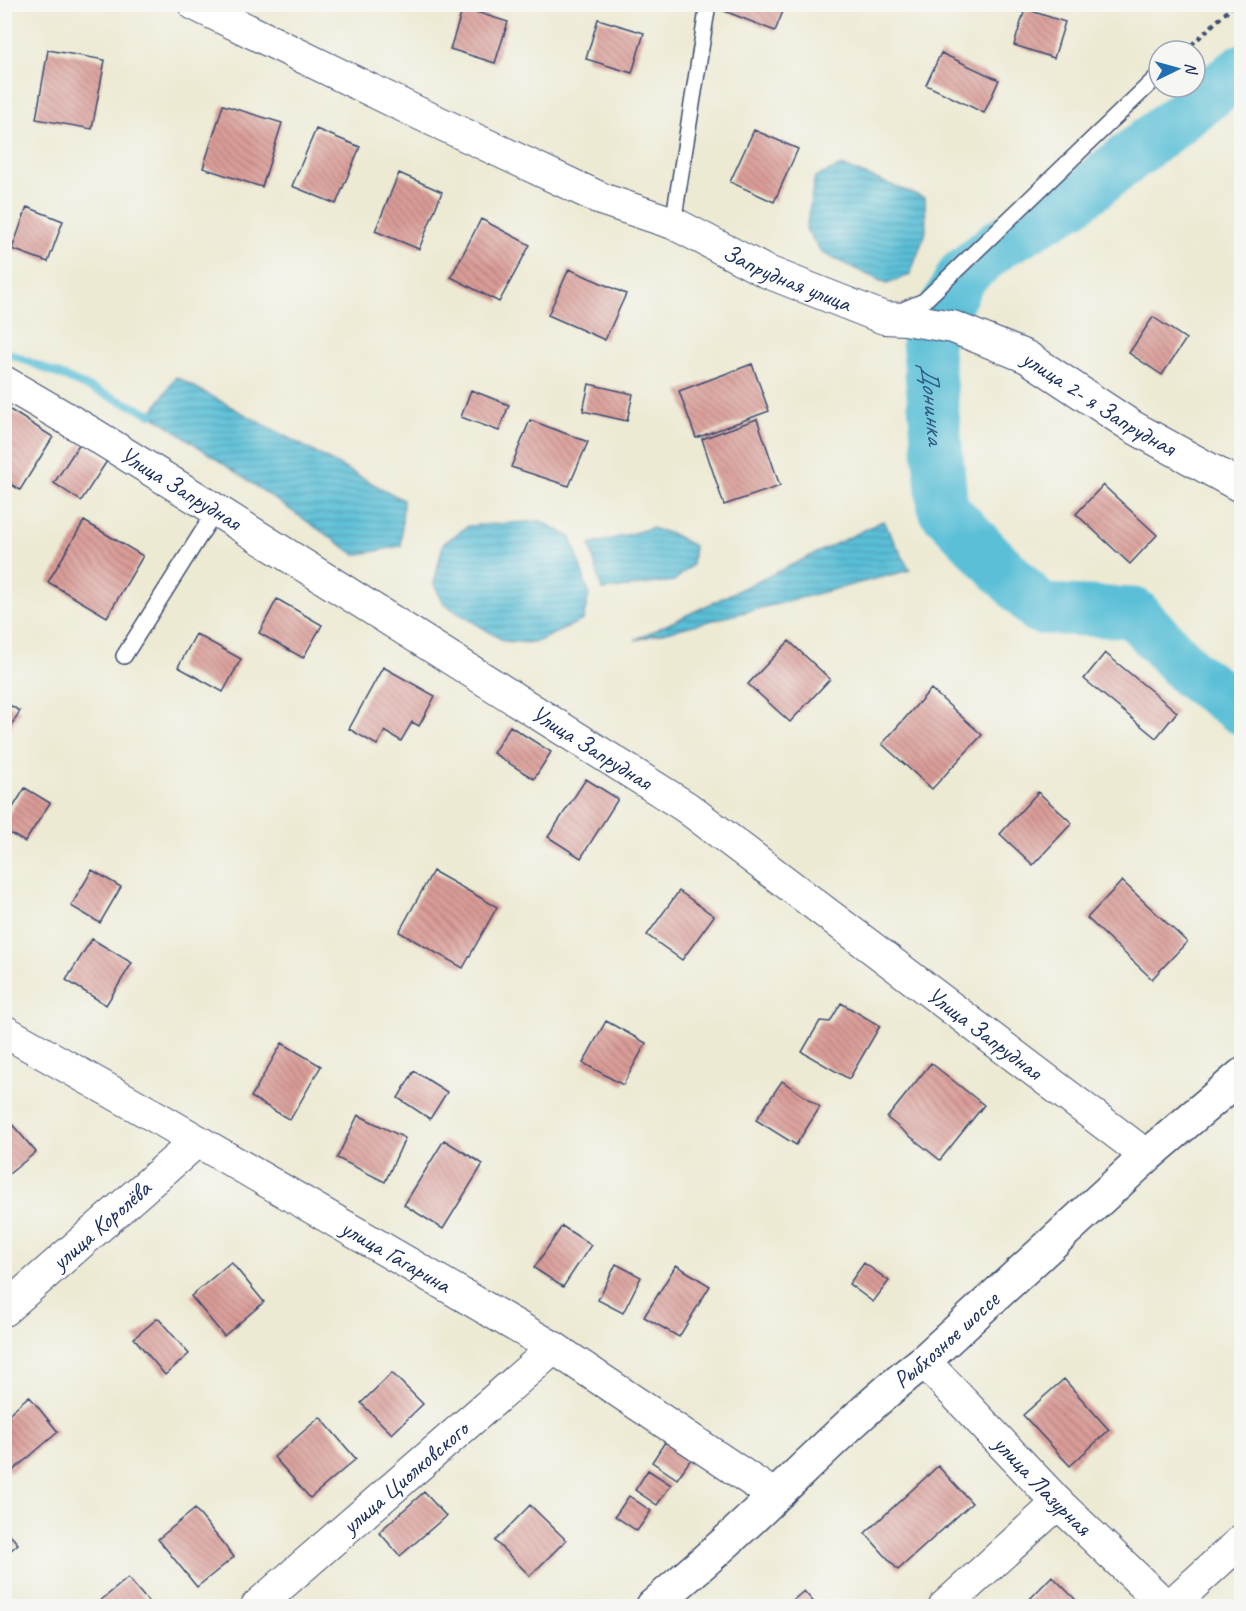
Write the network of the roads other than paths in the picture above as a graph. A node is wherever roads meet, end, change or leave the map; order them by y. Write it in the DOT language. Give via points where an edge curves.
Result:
graph roads {
  1 [pos="194,4"];
  2 [pos="708,4"];
  3 [pos="1147,87"];
  4 [pos="673,223"];
  5 [pos="894,319"];
  6 [pos="953,327"];
  7 [pos="4,382"];
  8 [pos="1242,487"];
  9 [pos="216,510"];
  10 [pos="124,656"];
  11 [pos="4,1031"];
  12 [pos="1242,1075"];
  13 [pos="197,1140"];
  14 [pos="1147,1156"];
  15 [pos="4,1310"];
  16 [pos="554,1348"];
  17 [pos="924,1361"];
  18 [pos="775,1497"];
  19 [pos="1058,1503"];
  20 [pos="1242,1540"];
  21 [pos="257,1606"];
  22 [pos="653,1606"];
  23 [pos="945,1606"];
  24 [pos="1168,1606"];
  1 -- 4 [label="street, Запрудная улица" via="604,200"];
  2 -- 4 [label="lane"];
  3 -- 5 [label="lane" via="924,301"];
  4 -- 5 [label="street, Запрудная улица" via="765,271"];
  5 -- 6 [label="street, Запрудная улица"];
  6 -- 8 [label="street, улица 2- я Запрудная" via="1027,357 1133,427"];
  7 -- 9 [label="street, Улица Запрудная"];
  9 -- 10 [label="lane"];
  9 -- 14 [label="street, Улица Запрудная" via="686,807"];
  11 -- 13 [label="street, улица Гагарина"];
  12 -- 14 [label="street, Рыбхозное шоссе"];
  13 -- 15 [label="street, улица Королёва"];
  13 -- 16 [label="street, улица Гагарина"];
  14 -- 17 [label="street, Рыбхозное шоссе"];
  16 -- 18 [label="street, улица Гагарина"];
  16 -- 21 [label="street, улица Циолковского"];
  17 -- 18 [label="street, Рыбхозное шоссе"];
  17 -- 19 [label="street, улица Лазурная"];
  18 -- 22 [label="street, Рыбхозное шоссе"];
  19 -- 23 [label="street"];
  19 -- 24 [label="street, улица Лазурная"];
  20 -- 24 [label="street"];
}
